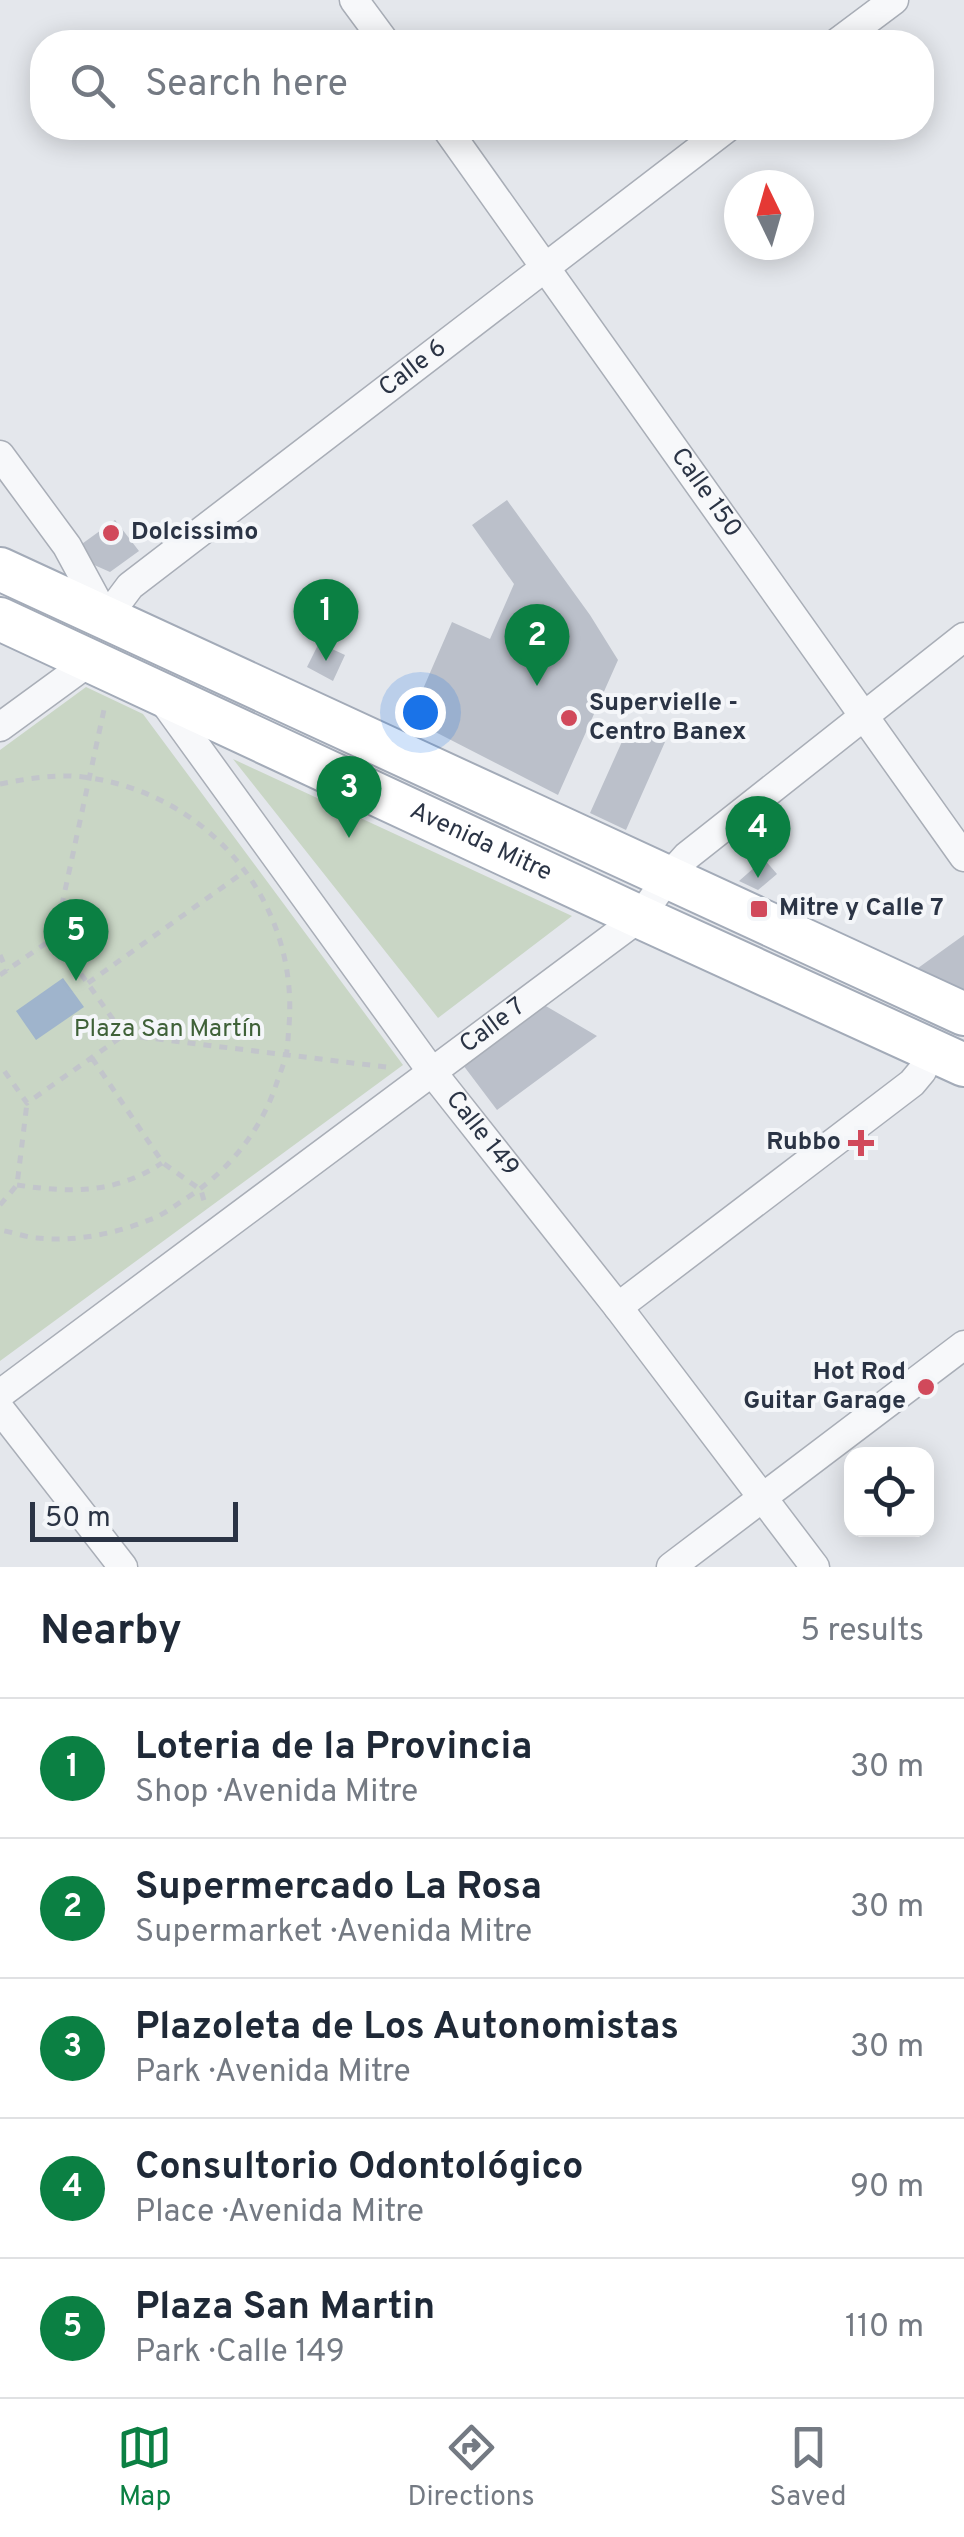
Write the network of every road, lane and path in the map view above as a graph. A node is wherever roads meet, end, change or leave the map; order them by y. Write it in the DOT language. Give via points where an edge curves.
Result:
graph roads {
  1 [pos="354,0"];
  2 [pos="894,0"];
  3 [pos="376,30"];
  4 [pos="854,30"];
  5 [pos="455,140"];
  6 [pos="712,140"];
  7 [pos="546,266"];
  8 [pos="0,455"];
  9 [pos="0,570"];
  10 [pos="106,618"];
  11 [pos="0,620"];
  12 [pos="964,637"];
  13 [pos="101,667"];
  14 [pos="158,693"];
  15 [pos="863,716"];
  16 [pos="0,727"];
  17 [pos="89,778"];
  18 [pos="0,784"];
  19 [pos="964,857"];
  20 [pos="245,871"];
  21 [pos="668,876"];
  22 [pos="640,917"];
  23 [pos="56,937"];
  24 [pos="0,955"];
  25 [pos="7,971"];
  26 [pos="0,976"];
  27 [pos="88,983"];
  28 [pos="964,1014"];
  29 [pos="124,1035"];
  30 [pos="286,1055"];
  31 [pos="92,1058"];
  32 [pos="948,1058"];
  33 [pos="0,1065"];
  34 [pos="432,1072"];
  35 [pos="27,1103"];
  36 [pos="163,1163"];
  37 [pos="17,1185"];
  38 [pos="201,1190"];
  39 [pos="0,1204"];
  40 [pos="0,1230"];
  41 [pos="213,1236"];
  42 [pos="618,1307"];
  43 [pos="964,1345"];
  44 [pos="0,1394"];
  45 [pos="0,1409"];
  46 [pos="763,1498"];
  47 [pos="124,1567"];
  48 [pos="671,1567"];
  49 [pos="816,1567"];
  1 -- 3 [label="street"];
  2 -- 4 [label="street"];
  5 -- 7 [label="street, Calle 150"];
  6 -- 7 [label="street, Calle 6"];
  7 -- 10 [label="street, Calle 6" via="130,586"];
  7 -- 15 [label="street, Calle 150"];
  8 -- 10 [label="street" via="67,546"];
  9 -- 10 [label="main road, Avenida Mitre"];
  10 -- 21 [label="main road, Avenida Mitre"];
  11 -- 13 [label="main road, Avenida Mitre"];
  12 -- 15 [label="street, Calle 7"];
  13 -- 14 [label="main road, Avenida Mitre"];
  13 -- 16 [label="street"];
  13 -- 17 [label="path"];
  14 -- 22 [label="main road, Avenida Mitre"];
  14 -- 34 [label="street, Calle 149"];
  15 -- 19 [label="street, Calle 150"];
  15 -- 21 [label="street, Calle 7"];
  17 -- 18 [label="path"];
  17 -- 20 [label="path" via="140,790 188,814"];
  17 -- 23 [label="path"];
  20 -- 27 [label="path"];
  20 -- 30 [label="path" via="283,945 291,1000"];
  21 -- 22 [label="street, Calle 7"];
  21 -- 28 [label="main road, Avenida Mitre"];
  22 -- 32 [label="main road, Avenida Mitre"];
  22 -- 34 [label="street, Calle 7"];
  23 -- 25 [label="path"];
  23 -- 27 [label="path"];
  24 -- 25 [label="path"];
  25 -- 26 [label="path"];
  27 -- 29 [label="path"];
  29 -- 30 [label="path"];
  29 -- 31 [label="path"];
  30 -- 34 [label="path"];
  30 -- 38 [label="path" via="259,1122 240,1152"];
  31 -- 35 [label="path"];
  31 -- 36 [label="path"];
  32 -- 42 [label="street"];
  33 -- 35 [label="path"];
  34 -- 41 [label="street, Calle 7"];
  34 -- 42 [label="street, Calle 149"];
  35 -- 37 [label="path"];
  36 -- 37 [label="path" via="106,1188"];
  36 -- 38 [label="path"];
  37 -- 39 [label="path"];
  38 -- 40 [label="path" via="152,1220 96,1236 38,1238"];
  38 -- 41 [label="path"];
  41 -- 44 [label="street, Calle 7"];
  42 -- 46 [label="street, Calle 149"];
  43 -- 46 [label="street"];
  45 -- 47 [label="street"];
  46 -- 48 [label="street"];
  46 -- 49 [label="street, Calle 149"];
}
